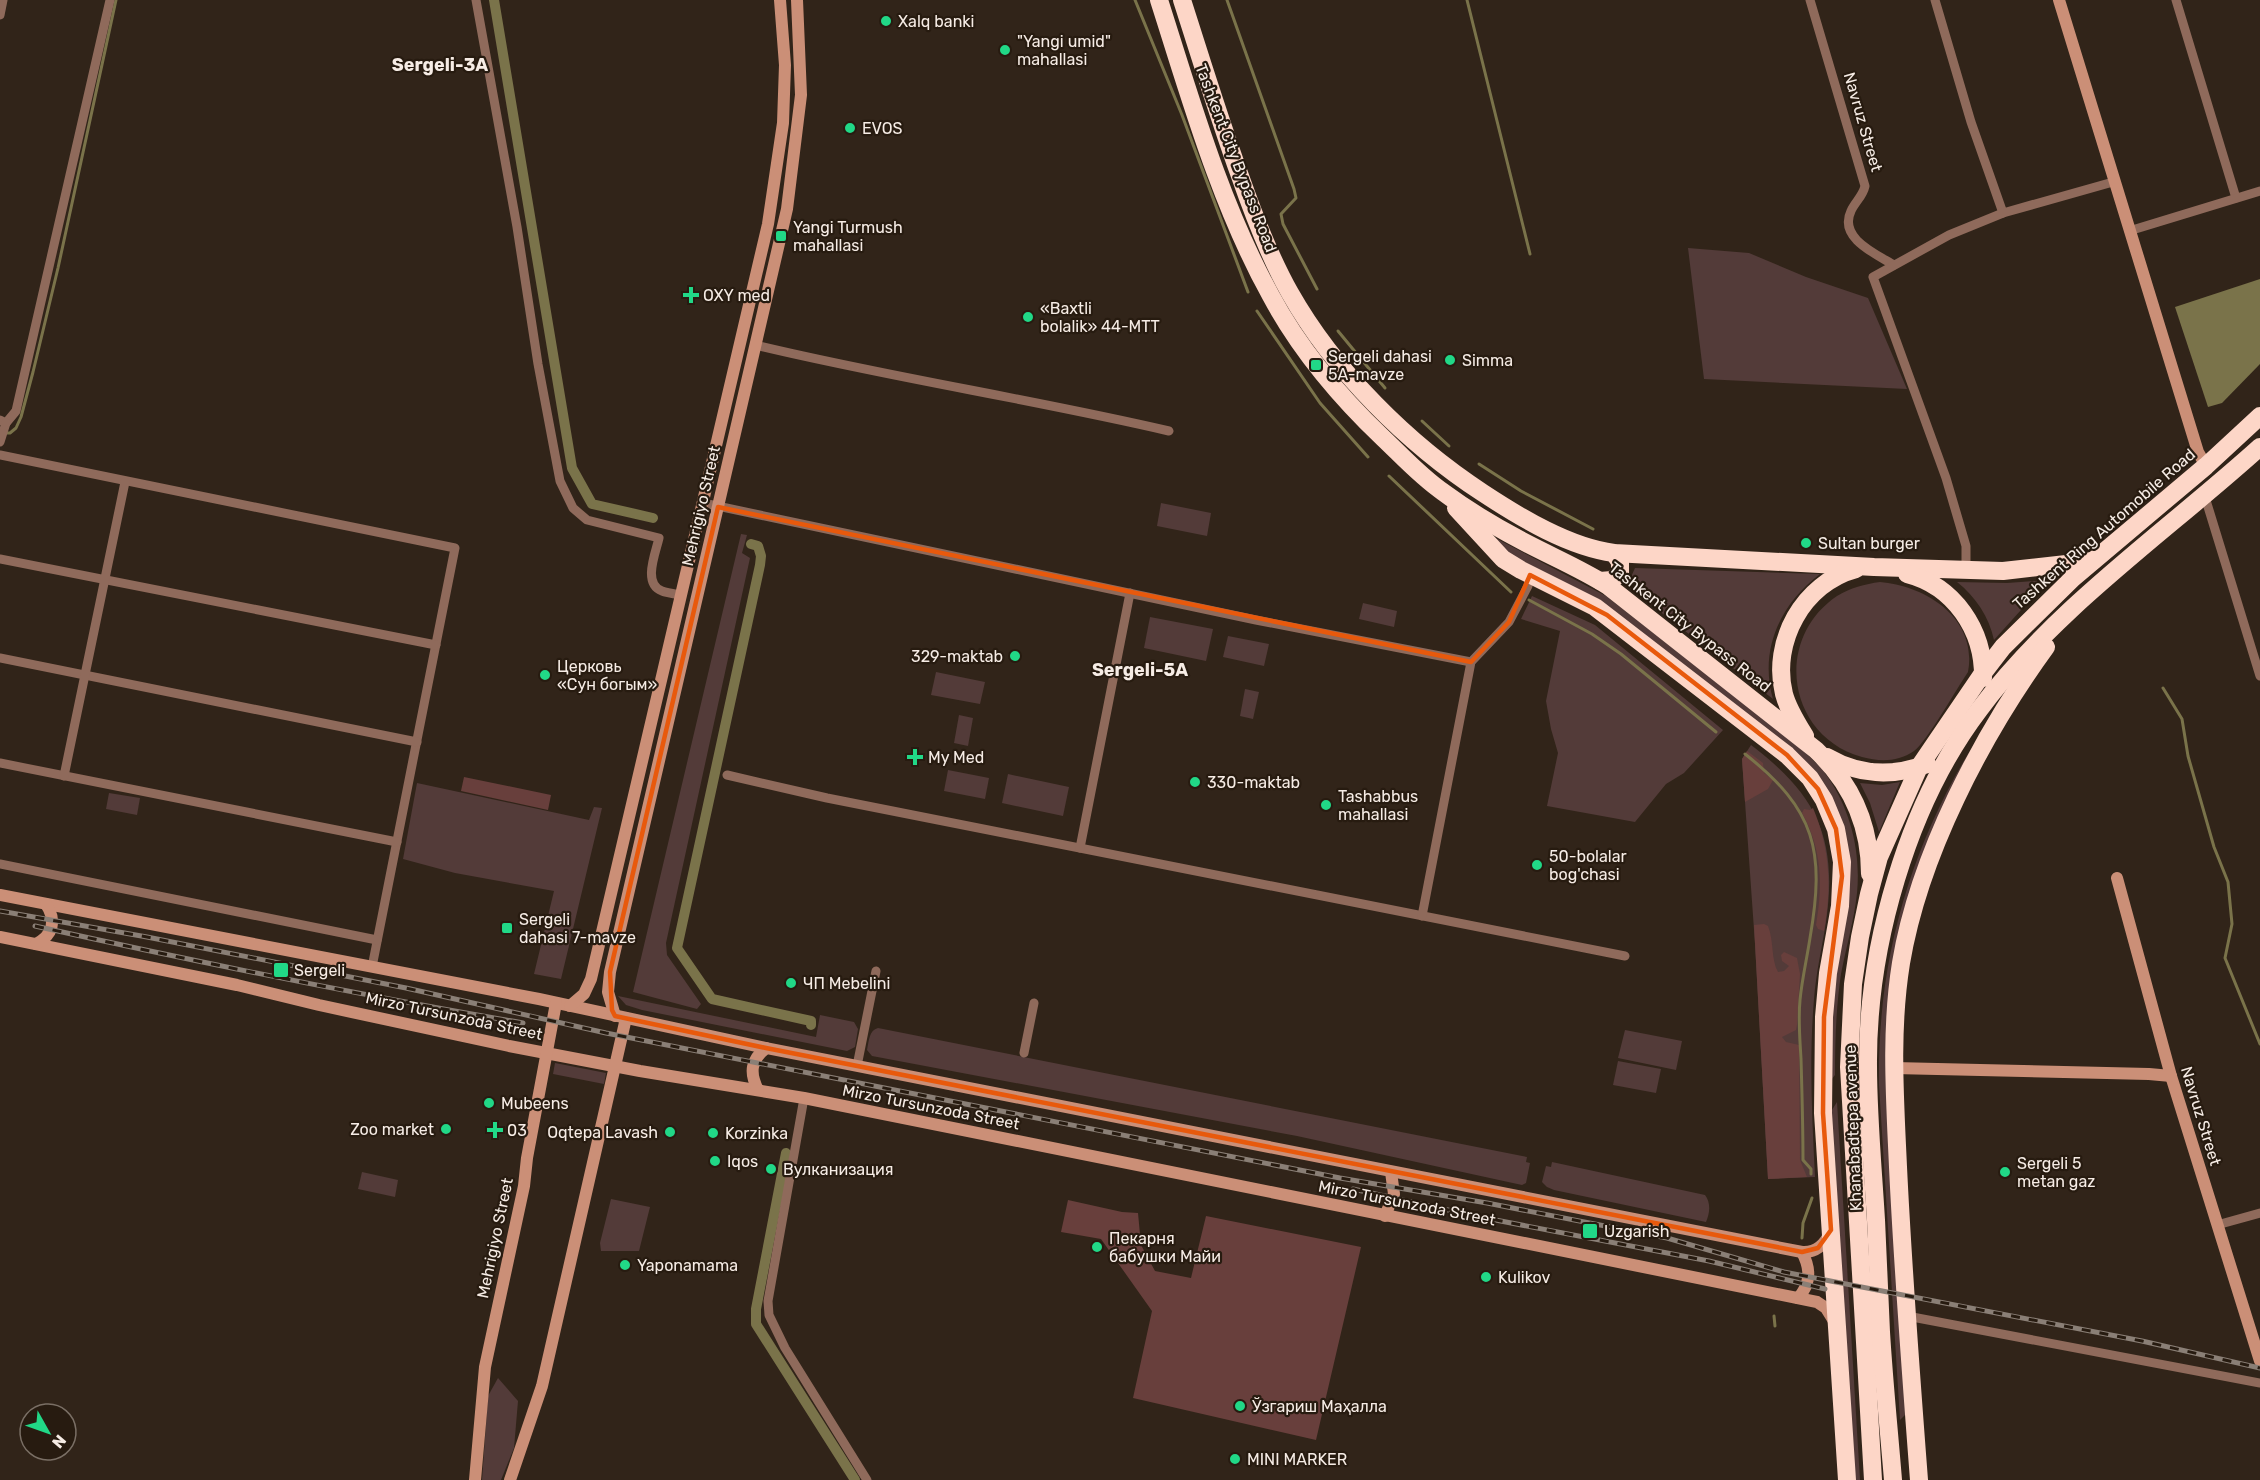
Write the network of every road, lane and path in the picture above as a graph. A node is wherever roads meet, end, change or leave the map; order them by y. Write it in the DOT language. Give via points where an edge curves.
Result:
graph roads {
  1 [pos="3,0"];
  2 [pos="110,0"];
  3 [pos="476,0"];
  4 [pos="780,0"];
  5 [pos="797,0"];
  6 [pos="1159,0"];
  7 [pos="1182,0"];
  8 [pos="1810,0"];
  9 [pos="1935,0"];
  10 [pos="2060,0"];
  11 [pos="2176,0"];
  12 [pos="0,15"];
  13 [pos="1212,92"];
  14 [pos="1191,99"];
  15 [pos="2114,182"];
  16 [pos="2260,191"];
  17 [pos="2236,198"];
  18 [pos="2003,213"];
  19 [pos="2129,231"];
  20 [pos="1894,265"];
  21 [pos="755,345"];
  22 [pos="2260,416"];
  23 [pos="3,423"];
  24 [pos="1168,431"];
  25 [pos="0,441"];
  26 [pos="2260,447"];
  27 [pos="0,455"];
  28 [pos="2206,466"];
  29 [pos="125,482"];
  30 [pos="1441,491"];
  31 [pos="2205,497"];
  32 [pos="703,503"];
  33 [pos="718,507"];
  34 [pos="1614,553"];
  35 [pos="0,559"];
  36 [pos="2093,561"];
  37 [pos="1874,567"];
  38 [pos="1966,570"];
  39 [pos="1530,575"];
  40 [pos="105,580"];
  41 [pos="1600,581"];
  42 [pos="2090,592"];
  43 [pos="1130,593"];
  44 [pos="681,595"];
  45 [pos="436,645"];
  46 [pos="0,658"];
  47 [pos="1471,662"];
  48 [pos="1983,673"];
  49 [pos="85,675"];
  50 [pos="2260,676"];
  51 [pos="1978,710"];
  52 [pos="417,742"];
  53 [pos="1816,750"];
  54 [pos="1951,752"];
  55 [pos="0,763"];
  56 [pos="1919,767"];
  57 [pos="727,775"];
  58 [pos="64,776"];
  59 [pos="397,842"];
  60 [pos="1080,848"];
  61 [pos="0,864"];
  62 [pos="2117,878"];
  63 [pos="1869,894"];
  64 [pos="0,895"];
  65 [pos="46,904"];
  66 [pos="1422,916"];
  67 [pos="0,937"];
  68 [pos="378,940"];
  69 [pos="36,944"];
  70 [pos="1625,956"];
  71 [pos="372,967"];
  72 [pos="876,971"];
  73 [pos="556,1003"];
  74 [pos="1034,1003"];
  75 [pos="570,1006"];
  76 [pos="620,1017"];
  77 [pos="766,1048"];
  78 [pos="546,1053"];
  79 [pos="1024,1053"];
  80 [pos="616,1066"];
  81 [pos="857,1066"];
  82 [pos="1849,1067"];
  83 [pos="1894,1068"];
  84 [pos="2171,1076"];
  85 [pos="758,1089"];
  86 [pos="804,1098"];
  87 [pos="1823,1113"];
  88 [pos="1391,1172"];
  89 [pos="2260,1213"];
  90 [pos="1385,1216"];
  91 [pos="2217,1225"];
  92 [pos="1831,1230"];
  93 [pos="1802,1252"];
  94 [pos="1798,1298"];
  95 [pos="1907,1316"];
  96 [pos="1838,1333"];
  97 [pos="2260,1361"];
  98 [pos="2260,1383"];
  99 [pos="1914,1410"];
  100 [pos="1891,1450"];
  101 [pos="475,1480"];
  102 [pos="510,1480"];
  103 [pos="867,1480"];
  104 [pos="1847,1480"];
  105 [pos="1874,1480"];
  106 [pos="1893,1480"];
  107 [pos="1919,1480"];
  1 -- 12 [label="street"];
  2 -- 23 [label="street" via="16,411"];
  3 -- 44 [label="street" via="560,481 573,508 587,520 659,538 651,576 655,587"];
  4 -- 32 [label="main road, Mehrigiyo Street" via="785,65 779,155 766,233"];
  5 -- 21 [label="main road, Mehrigiyo Street" via="801,94 795,156"];
  6 -- 14 [label="highway, Tashkent City Bypass Road"];
  7 -- 13 [label="highway, Tashkent City Bypass Road"];
  8 -- 20 [label="street, Navruz Street" via="1865,186 1848,223 1860,244"];
  9 -- 18 [label="street"];
  10 -- 15 [label="main road"];
  11 -- 17 [label="street"];
  13 -- 14 [label="highway" via="1200,90"];
  13 -- 34 [label="highway, Tashkent City Bypass Road" via="1274,262 1300,310 1357,385 1428,451 1494,500 1573,542"];
  14 -- 30 [label="highway, Tashkent City Bypass Road" via="1242,236 1294,335 1344,399"];
  15 -- 18 [label="street"];
  15 -- 19 [label="main road"];
  16 -- 17 [label="street"];
  17 -- 19 [label="street"];
  18 -- 20 [label="street" via="1949,235"];
  19 -- 28 [label="main road" via="2198,452"];
  20 -- 38 [label="street" via="1873,277 1946,478 1966,546"];
  21 -- 24 [label="street"];
  21 -- 33 [label="main road, Mehrigiyo Street"];
  22 -- 28 [label="highway, Tashkent Ring Automobile Road"];
  23 -- 25 [label="street"];
  26 -- 31 [label="highway"];
  27 -- 29 [label="street"];
  28 -- 36 [label="highway, Tashkent Ring Automobile Road"];
  29 -- 40 [label="street"];
  29 -- 45 [label="street" via="455,548"];
  30 -- 39 [label="highway" via="1496,552"];
  30 -- 41 [label="highway, Tashkent City Bypass Road" via="1505,531"];
  31 -- 42 [label="highway"];
  31 -- 50 [label="street"];
  32 -- 33 [label="street"];
  32 -- 44 [label="main road, Mehrigiyo Street"];
  33 -- 43 [label="street"];
  33 -- 76 [label="main road, Mehrigiyo Street" via="610,972 608,992"];
  34 -- 37 [label="highway, Tashkent City Bypass Road"];
  34 -- 41 [label="highway" via="1620,562 1620,573 1612,580"];
  35 -- 40 [label="street"];
  36 -- 38 [label="highway, Tashkent City Bypass Road" via="2003,571"];
  36 -- 48 [label="highway, Tashkent Ring Automobile Road" via="2034,615"];
  37 -- 38 [label="highway, Tashkent City Bypass Road"];
  37 -- 48 [label="highway, Tashkent City Bypass Road" via="1917,577 1949,597 1974,630"];
  37 -- 53 [label="highway, Tashkent City Bypass Road" via="1848,571 1823,584 1799,610 1784,643 1781,671 1786,699"];
  39 -- 47 [label="street" via="1509,621"];
  39 -- 87 [label="highway" via="1607,615 1787,755 1810,778 1824,800 1838,836 1842,876 1824,1017"];
  40 -- 45 [label="street"];
  40 -- 49 [label="street"];
  41 -- 53 [label="highway, Tashkent City Bypass Road"];
  42 -- 51 [label="highway" via="2044,636"];
  42 -- 83 [label="highway" via="2044,649 2016,693 1968,776 1943,829 1920,887 1902,961"];
  43 -- 47 [label="street"];
  43 -- 60 [label="street"];
  44 -- 75 [label="main road, Mehrigiyo Street" via="591,979 584,994"];
  45 -- 52 [label="street"];
  46 -- 49 [label="street"];
  47 -- 66 [label="street"];
  48 -- 51 [label="highway, Tashkent City Bypass Road"];
  48 -- 56 [label="highway, Tashkent Ring Automobile Road"];
  49 -- 52 [label="street"];
  49 -- 58 [label="street"];
  51 -- 54 [label="highway"];
  52 -- 59 [label="street"];
  53 -- 56 [label="highway, Tashkent City Bypass Road" via="1863,771 1895,772"];
  53 -- 63 [label="highway, Tashkent City Bypass Road" via="1842,779 1860,814 1870,858"];
  54 -- 56 [label="highway, Tashkent City Bypass Road"];
  54 -- 100 [label="highway, Khanabadtepa avenue" via="1897,876 1882,933 1870,1019 1868,1067"];
  55 -- 58 [label="street"];
  56 -- 63 [label="highway, Khanabadtepa avenue" via="1883,848"];
  57 -- 60 [label="street"];
  58 -- 59 [label="street"];
  59 -- 68 [label="street"];
  60 -- 66 [label="street"];
  61 -- 68 [label="street"];
  62 -- 84 [label="main road, Navruz Street"];
  63 -- 82 [label="highway, Khanabadtepa avenue" via="1853,984"];
  64 -- 65 [label="main road, Mirzo Tursunzoda Street"];
  65 -- 69 [label="main road" via="53,924 46,938"];
  65 -- 71 [label="main road, Mirzo Tursunzoda Street"];
  66 -- 70 [label="street"];
  67 -- 69 [label="main road, Mirzo Tursunzoda Street"];
  68 -- 71 [label="street"];
  69 -- 78 [label="main road, Mirzo Tursunzoda Street"];
  71 -- 73 [label="main road, Mirzo Tursunzoda Street"];
  72 -- 81 [label="street"];
  73 -- 75 [label="main road, Mirzo Tursunzoda Street"];
  73 -- 78 [label="main road, Mehrigiyo Street"];
  74 -- 79 [label="street"];
  75 -- 76 [label="main road, Mirzo Tursunzoda Street"];
  76 -- 77 [label="main road, Mirzo Tursunzoda Street"];
  76 -- 80 [label="main road, Mehrigiyo Street"];
  77 -- 81 [label="main road, Mirzo Tursunzoda Street"];
  77 -- 85 [label="main road" via="752,1064 752,1077"];
  78 -- 80 [label="main road, Mirzo Tursunzoda Street"];
  78 -- 101 [label="main road, Mehrigiyo Street" via="524,1186 485,1367"];
  80 -- 85 [label="main road, Mirzo Tursunzoda Street"];
  80 -- 102 [label="main road, Mehrigiyo Street" via="542,1386"];
  81 -- 88 [label="main road, Mirzo Tursunzoda Street"];
  82 -- 87 [label="highway"];
  82 -- 105 [label="highway, Khanabadtepa avenue"];
  83 -- 84 [label="main road"];
  83 -- 95 [label="highway"];
  84 -- 91 [label="main road, Navruz Street"];
  85 -- 86 [label="main road, Mirzo Tursunzoda Street"];
  86 -- 90 [label="main road, Mirzo Tursunzoda Street"];
  86 -- 103 [label="street" via="768,1301 769,1315 785,1348"];
  87 -- 92 [label="highway"];
  88 -- 90 [label="main road" via="1394,1194"];
  88 -- 93 [label="main road, Mirzo Tursunzoda Street"];
  89 -- 91 [label="street"];
  90 -- 94 [label="main road, Mirzo Tursunzoda Street"];
  91 -- 97 [label="main road, Navruz Street"];
  92 -- 93 [label="main road" via="1825,1243 1811,1252"];
  92 -- 96 [label="highway"];
  93 -- 94 [label="main road" via="1809,1276"];
  94 -- 96 [label="main road, Mirzo Tursunzoda Street" via="1826,1308"];
  95 -- 98 [label="street"];
  95 -- 99 [label="highway"];
  96 -- 104 [label="highway"];
  99 -- 100 [label="highway"];
  99 -- 107 [label="highway"];
  100 -- 106 [label="highway, Khanabadtepa avenue"];
}
